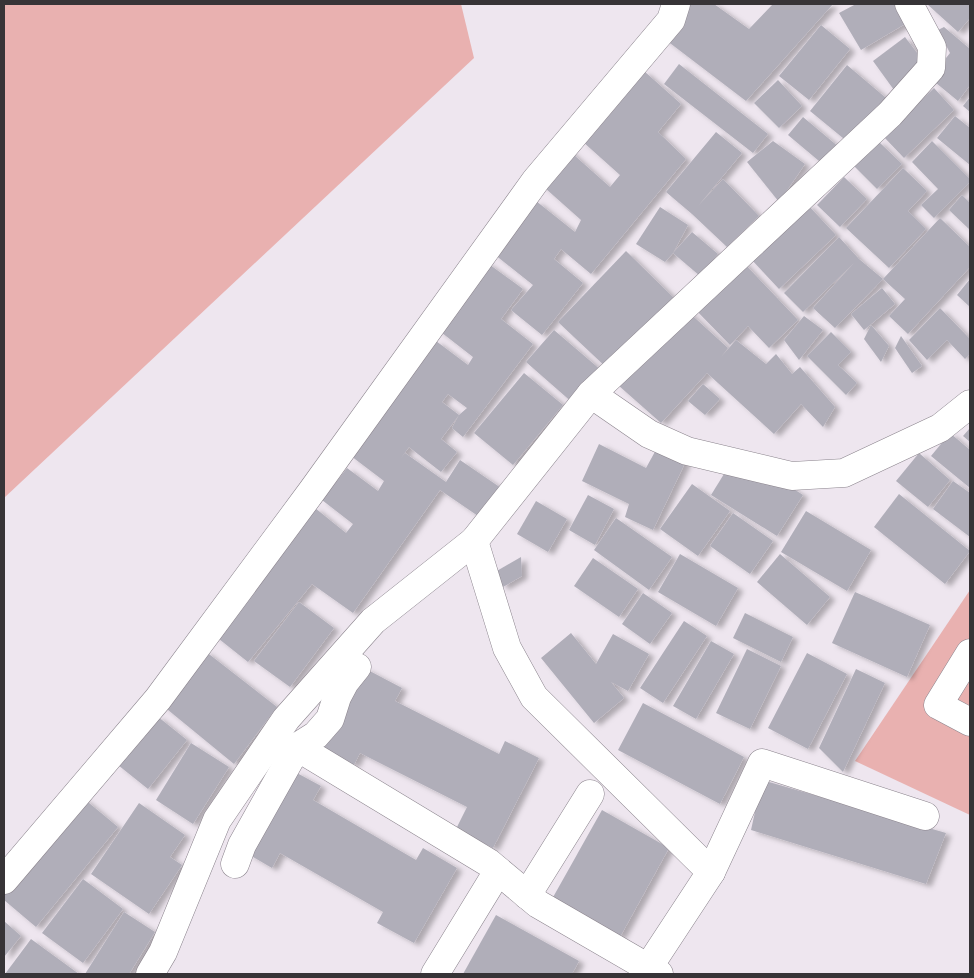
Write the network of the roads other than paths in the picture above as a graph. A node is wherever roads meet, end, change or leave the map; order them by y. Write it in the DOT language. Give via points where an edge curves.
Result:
graph roads {
  1 [pos="676,4"];
  2 [pos="909,4"];
  3 [pos="591,394"];
  4 [pos="970,404"];
  5 [pos="474,541"];
  6 [pos="970,653"];
  7 [pos="358,667"];
  8 [pos="970,722"];
  9 [pos="297,747"];
  10 [pos="590,794"];
  11 [pos="926,816"];
  12 [pos="235,864"];
  13 [pos="498,871"];
  14 [pos="711,872"];
  15 [pos="4,880"];
  16 [pos="527,895"];
  17 [pos="650,972"];
  18 [pos="150,974"];
  19 [pos="435,974"];
  1 -- 15 [label="street" via="671,20 536,180 158,699"];
  2 -- 3 [label="street" via="932,47 931,68 890,114"];
  3 -- 4 [label="street" via="649,434 687,451 792,476 844,472 940,428"];
  3 -- 5 [label="street"];
  5 -- 14 [label="street" via="507,648 534,697"];
  5 -- 18 [label="street" via="373,621 286,719 217,820 163,952"];
  6 -- 8 [label="street" via="938,705"];
  7 -- 9 [label="street" via="345,682 330,719 316,735"];
  9 -- 12 [label="street" via="242,845"];
  9 -- 13 [label="street"];
  10 -- 16 [label="street"];
  11 -- 14 [label="street" via="762,763"];
  13 -- 16 [label="street"];
  13 -- 19 [label="street"];
  14 -- 17 [label="street"];
  16 -- 17 [label="street"];
}
